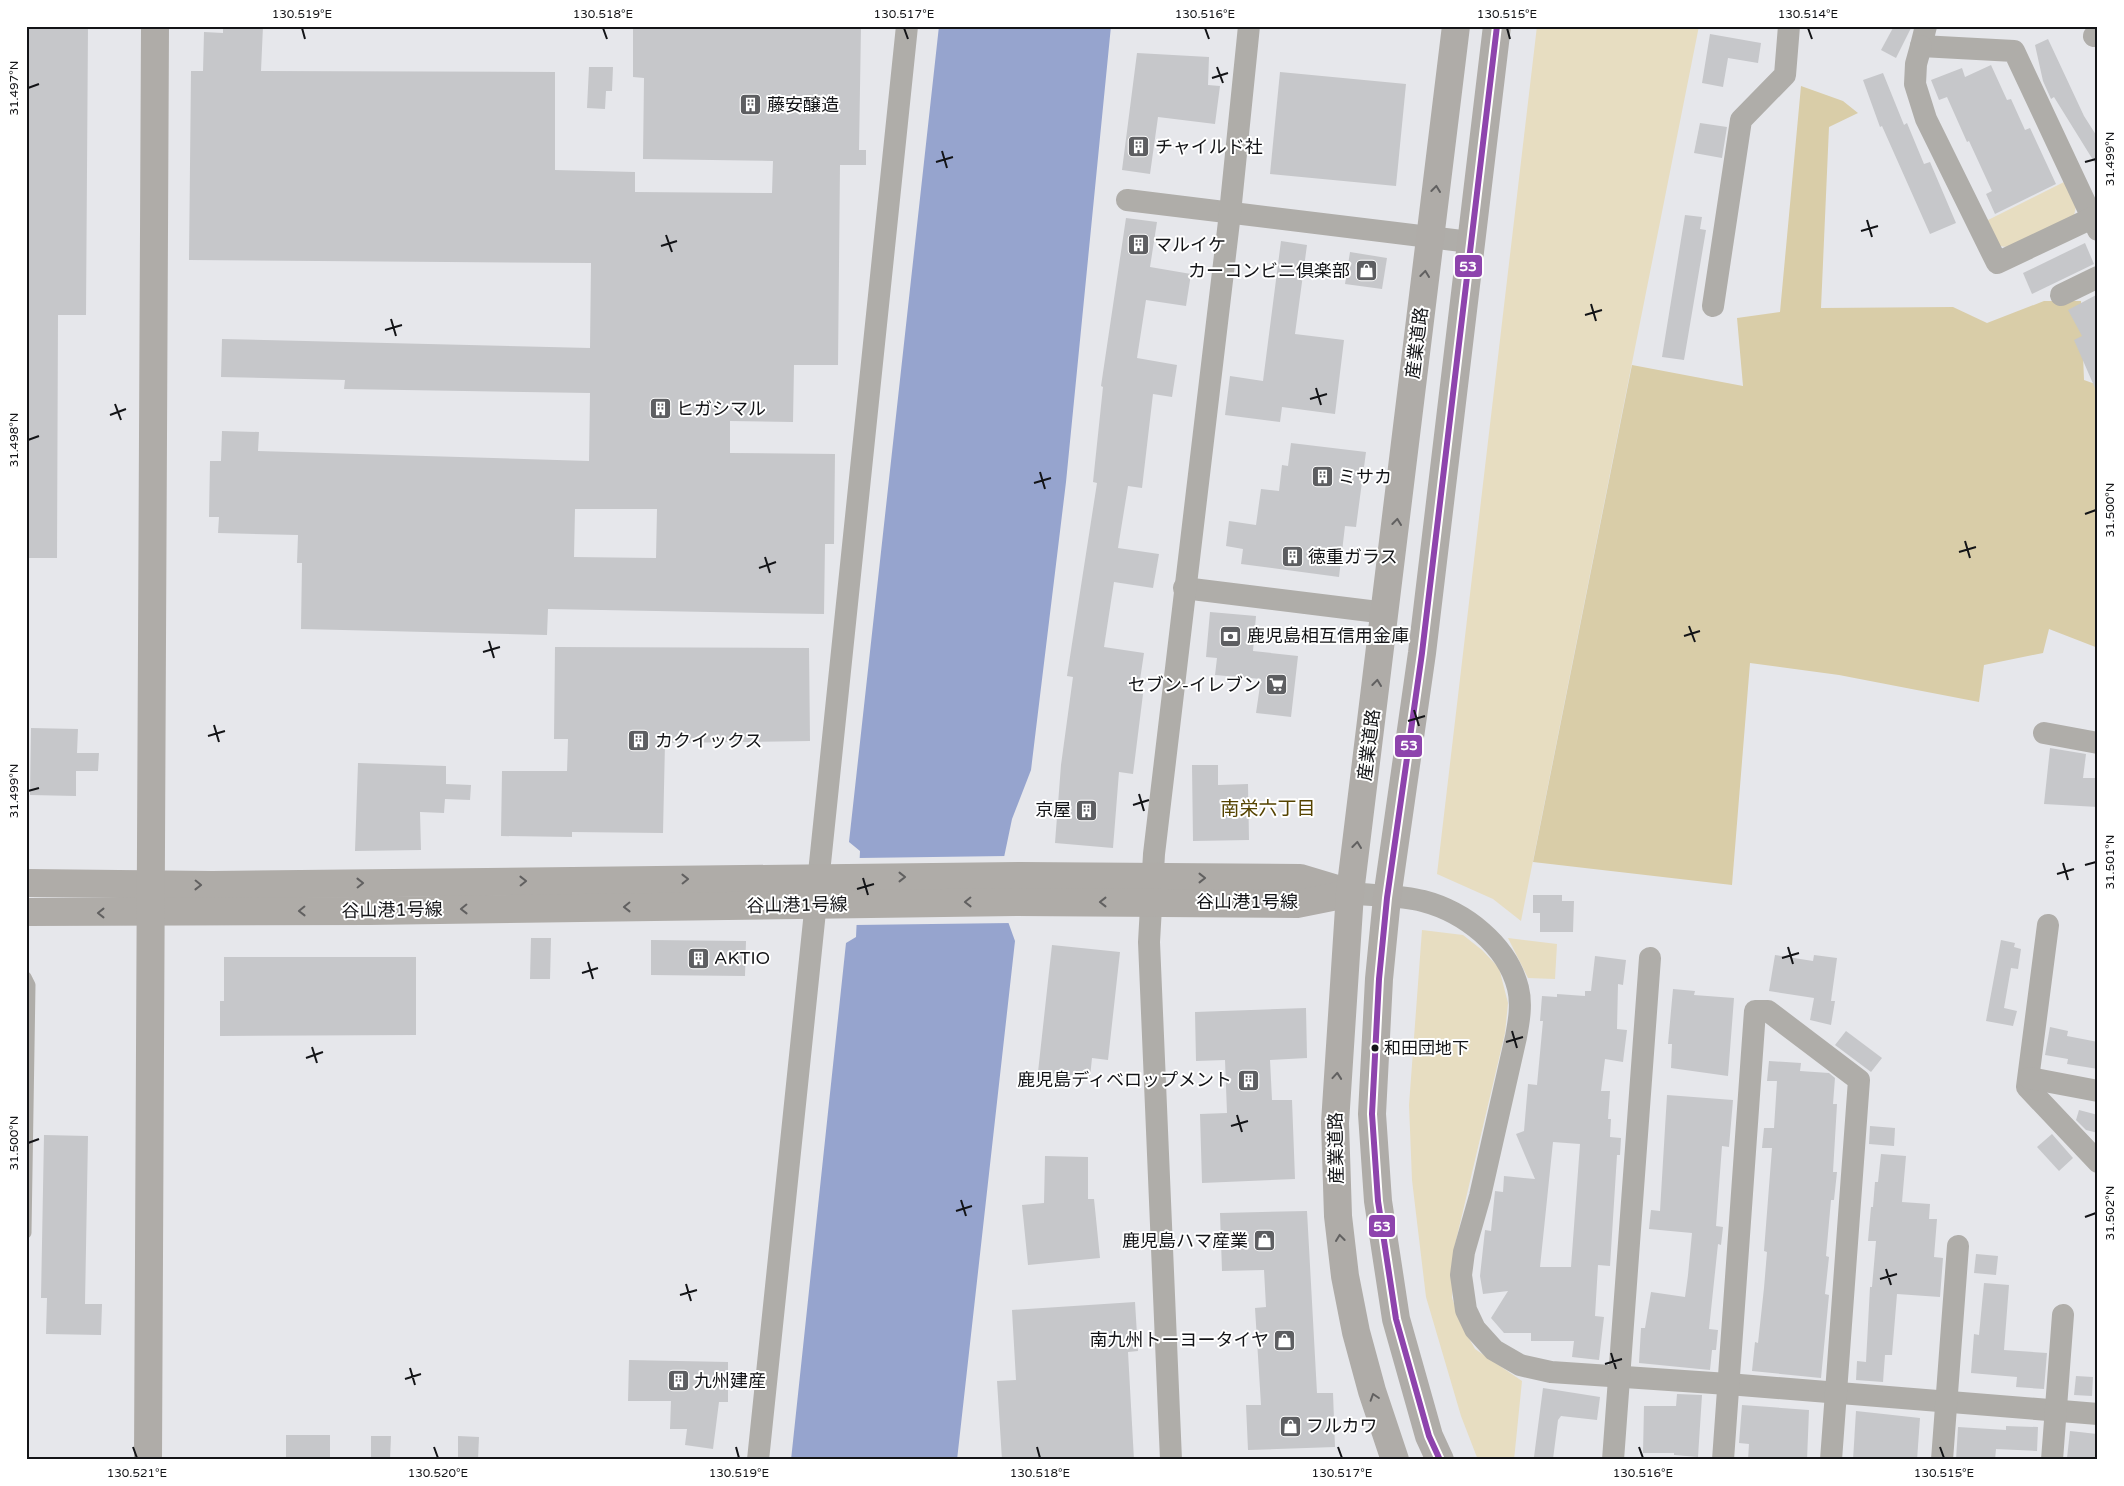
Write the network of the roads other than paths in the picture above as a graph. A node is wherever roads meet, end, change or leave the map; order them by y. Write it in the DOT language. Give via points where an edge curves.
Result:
graph roads {
  1 [pos="155,26"];
  2 [pos="907,26"];
  3 [pos="1249,26"];
  4 [pos="1456,26"];
  5 [pos="1497,26"];
  6 [pos="1789,26"];
  7 [pos="1923,36"];
  8 [pos="1127,200"];
  9 [pos="1230,213"];
  10 [pos="2095,224"];
  11 [pos="1430,237"];
  12 [pos="1470,242"];
  13 [pos="2098,277"];
  14 [pos="2061,295"];
  15 [pos="1713,306"];
  16 [pos="1184,588"];
  17 [pos="1386,613"];
  18 [pos="2044,734"];
  19 [pos="2098,743"];
  20 [pos="819,877"];
  21 [pos="26,883"];
  22 [pos="149,884"];
  23 [pos="854,890"];
  24 [pos="1152,890"];
  25 [pos="1350,893"];
  26 [pos="1387,898"];
  27 [pos="815,905"];
  28 [pos="26,912"];
  29 [pos="150,913"];
  30 [pos="2048,926"];
  31 [pos="1650,958"];
  32 [pos="26,976"];
  33 [pos="2028,1078"];
  34 [pos="2098,1092"];
  35 [pos="2098,1162"];
  36 [pos="27,1217"];
  37 [pos="26,1233"];
  38 [pos="1958,1246"];
  39 [pos="2063,1315"];
  40 [pos="1618,1376"];
  41 [pos="1728,1384"];
  42 [pos="1835,1393"];
  43 [pos="1946,1402"];
  44 [pos="2056,1412"];
  45 [pos="2098,1414"];
  46 [pos="148,1460"];
  47 [pos="758,1460"];
  48 [pos="1171,1460"];
  49 [pos="1395,1460"];
  50 [pos="1440,1460"];
  51 [pos="1613,1460"];
  52 [pos="1723,1460"];
  53 [pos="1831,1460"];
  54 [pos="1942,1460"];
  55 [pos="2052,1460"];
  1 -- 22 [label="street"];
  2 -- 20 [label="street"];
  3 -- 9 [label="street"];
  11 -- 4 [label="street, 産業道路, one-way"];
  5 -- 12 [label="street, 産業道路"];
  6 -- 15 [label="street" via="1784,75 1741,120"];
  7 -- 10 [label="street" via="2014,51"];
  7 -- 10 [label="street" via="1915,84 1926,119 1998,264"];
  8 -- 9 [label="street"];
  9 -- 11 [label="street"];
  9 -- 16 [label="street"];
  11 -- 12 [label="street"];
  17 -- 11 [label="street, 産業道路, one-way"];
  12 -- 26 [label="street, 産業道路" via="1423,643"];
  13 -- 14 [label="street"];
  16 -- 17 [label="street"];
  16 -- 24 [label="street" via="1155,834"];
  25 -- 17 [label="street, 産業道路, one-way"];
  18 -- 19 [label="street"];
  22 -- 20 [label="street, 谷山港1号線, one-way"];
  20 -- 23 [label="street, 谷山港1号線"];
  20 -- 27 [label="street"];
  21 -- 22 [label="street, 谷山港1号線"];
  22 -- 29 [label="street"];
  23 -- 24 [label="street, 谷山港1号線"];
  23 -- 27 [label="street, 谷山港1号線"];
  24 -- 25 [label="street, 谷山港1号線" via="1297,904"];
  24 -- 48 [label="street" via="1149,942"];
  25 -- 26 [label="street"];
  49 -- 25 [label="street, 産業道路, one-way" via="1356,1332 1338,1216 1334,1123"];
  26 -- 40 [label="street" via="1423,901 1451,912 1474,927 1504,955 1518,988 1520,1015 1516,1037 1464,1252 1462,1291 1475,1330 1494,1350 1520,1365 1550,1372"];
  26 -- 50 [label="street, 産業道路" via="1372,1114 1378,1202 1396,1319 1429,1436"];
  27 -- 29 [label="street, 谷山港1号線, one-way"];
  27 -- 47 [label="street"];
  29 -- 28 [label="street, 谷山港1号線, one-way"];
  29 -- 46 [label="street"];
  30 -- 33 [label="street"];
  31 -- 40 [label="street"];
  32 -- 36 [label="lane" via="30,985"];
  33 -- 34 [label="street"];
  33 -- 35 [label="street" via="2027,1087"];
  36 -- 37 [label="lane"];
  38 -- 43 [label="street"];
  39 -- 44 [label="street"];
  40 -- 41 [label="street"];
  40 -- 51 [label="street"];
  41 -- 42 [label="street"];
  41 -- 42 [label="street" via="1755,1011 1768,1012 1859,1080"];
  41 -- 52 [label="street"];
  42 -- 43 [label="street"];
  42 -- 53 [label="street"];
  43 -- 44 [label="street"];
  43 -- 54 [label="street"];
  44 -- 45 [label="street"];
  44 -- 55 [label="street"];
}
